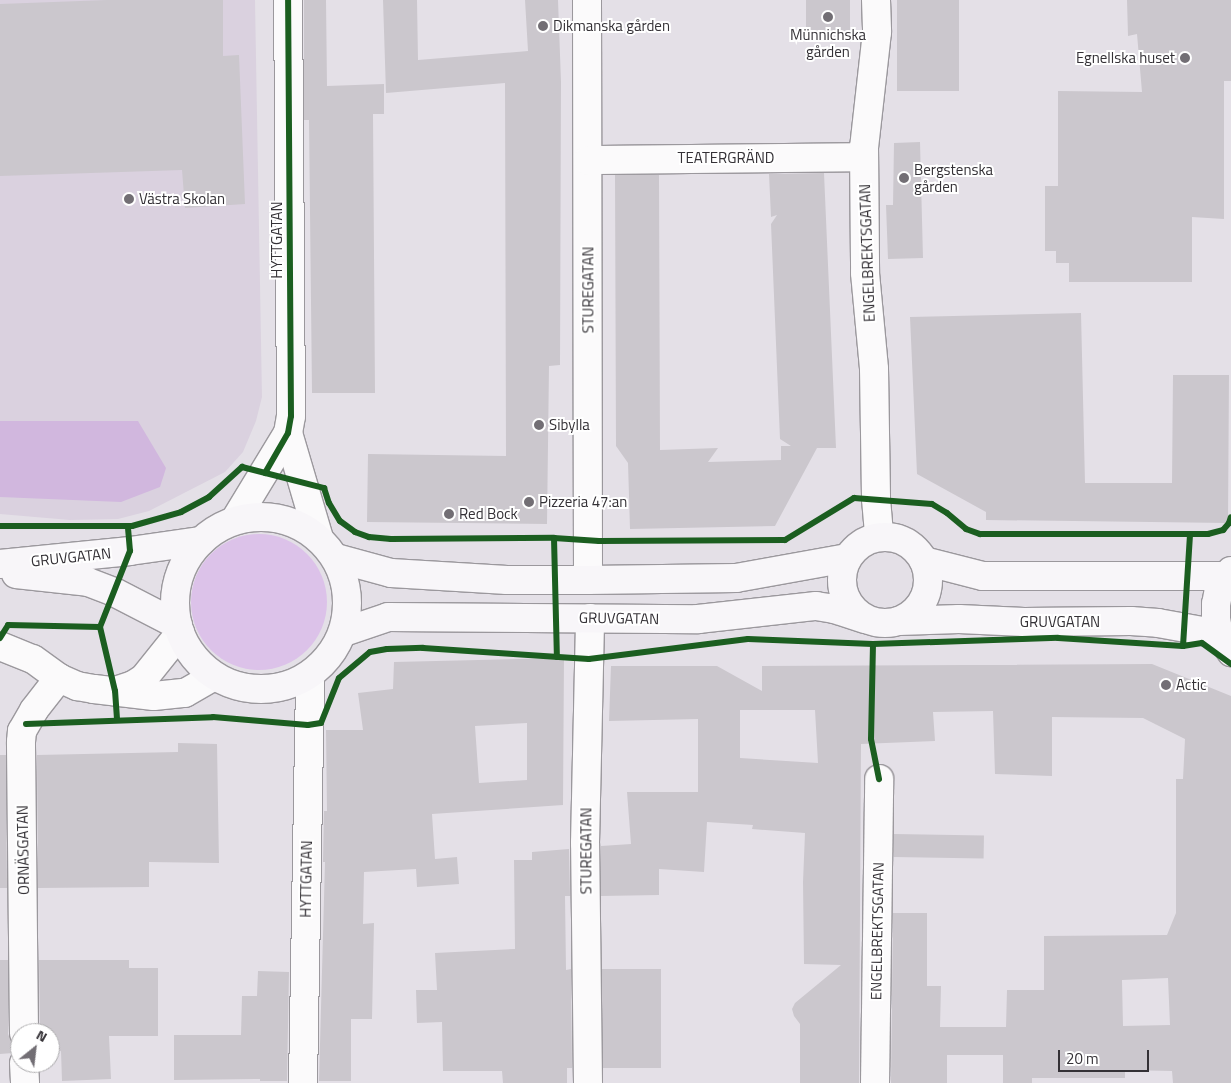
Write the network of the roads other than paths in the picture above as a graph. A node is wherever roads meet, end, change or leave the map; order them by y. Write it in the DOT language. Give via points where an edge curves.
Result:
graph roads {
  1 [pos="288,0"];
  2 [pos="587,0"];
  3 [pos="876,0"];
  4 [pos="864,157"];
  5 [pos="588,160"];
  6 [pos="288,433"];
  7 [pos="235,520"];
  8 [pos="879,536"];
  9 [pos="201,541"];
  10 [pos="328,548"];
  11 [pos="847,558"];
  12 [pos="924,561"];
  13 [pos="0,564"];
  14 [pos="0,572"];
  15 [pos="1229,573"];
  16 [pos="588,580"];
  17 [pos="590,618"];
  18 [pos="865,619"];
  19 [pos="899,621"];
  20 [pos="179,629"];
  21 [pos="344,632"];
  22 [pos="1225,643"];
  23 [pos="0,646"];
  24 [pos="310,675"];
  25 [pos="215,676"];
  26 [pos="59,678"];
  27 [pos="115,691"];
  28 [pos="879,779"];
  29 [pos="24,1023"];
  30 [pos="303,1083"];
  31 [pos="588,1083"];
  32 [pos="875,1083"];
  1 -- 6 [label="street, HYTTGATAN"];
  2 -- 5 [label="street, STUREGATAN"];
  3 -- 4 [label="street, ENGELBREKTSGATAN" via="877,32"];
  4 -- 5 [label="street, TEATERGRÄND"];
  4 -- 8 [label="street, ENGELBREKTSGATAN" via="865,273 874,369"];
  5 -- 16 [label="street, STUREGATAN"];
  6 -- 7 [label="street, HYTTGATAN"];
  6 -- 10 [label="street, HYTTGATAN"];
  7 -- 9 [label="main road"];
  7 -- 10 [label="main road" via="252,517 288,520 305,528"];
  8 -- 11 [label="main road" via="860,543"];
  8 -- 12 [label="main road" via="906,541"];
  9 -- 13 [label="main road, GRUVGATAN"];
  9 -- 20 [label="main road" via="183,566 178,580 175,595"];
  10 -- 16 [label="main road" via="391,574"];
  10 -- 21 [label="main road" via="348,594"];
  11 -- 16 [label="main road" via="736,578"];
  11 -- 18 [label="main road" via="842,571 843,592 853,610"];
  12 -- 15 [label="main road" via="983,576"];
  12 -- 19 [label="main road" via="928,575 922,603"];
  14 -- 20 [label="main road, GRUVGATAN" via="88,582 114,592"];
  15 -- 22 [label="main road" via="1219,589 1216,604 1216,619"];
  17 -- 18 [label="main road, GRUVGATAN" via="698,619 816,606"];
  17 -- 21 [label="main road, GRUVGATAN" via="388,617"];
  17 -- 31 [label="street, STUREGATAN" via="585,843"];
  18 -- 19 [label="main road" via="885,623"];
  19 -- 22 [label="main road, GRUVGATAN" via="1131,621 1158,623"];
  20 -- 25 [label="main road" via="191,653"];
  20 -- 27 [label="street" via="144,678"];
  21 -- 24 [label="main road" via="330,656"];
  23 -- 26 [label="street" via="33,659"];
  24 -- 25 [label="main road" via="288,685 263,690 230,684"];
  24 -- 30 [label="street, HYTTGATAN"];
  25 -- 27 [label="street" via="185,693 154,696"];
  26 -- 27 [label="street" via="77,686"];
  26 -- 29 [label="street, ORNÄSGATAN" via="34,710 22,732"];
  28 -- 32 [label="street, ENGELBREKTSGATAN"];
}
